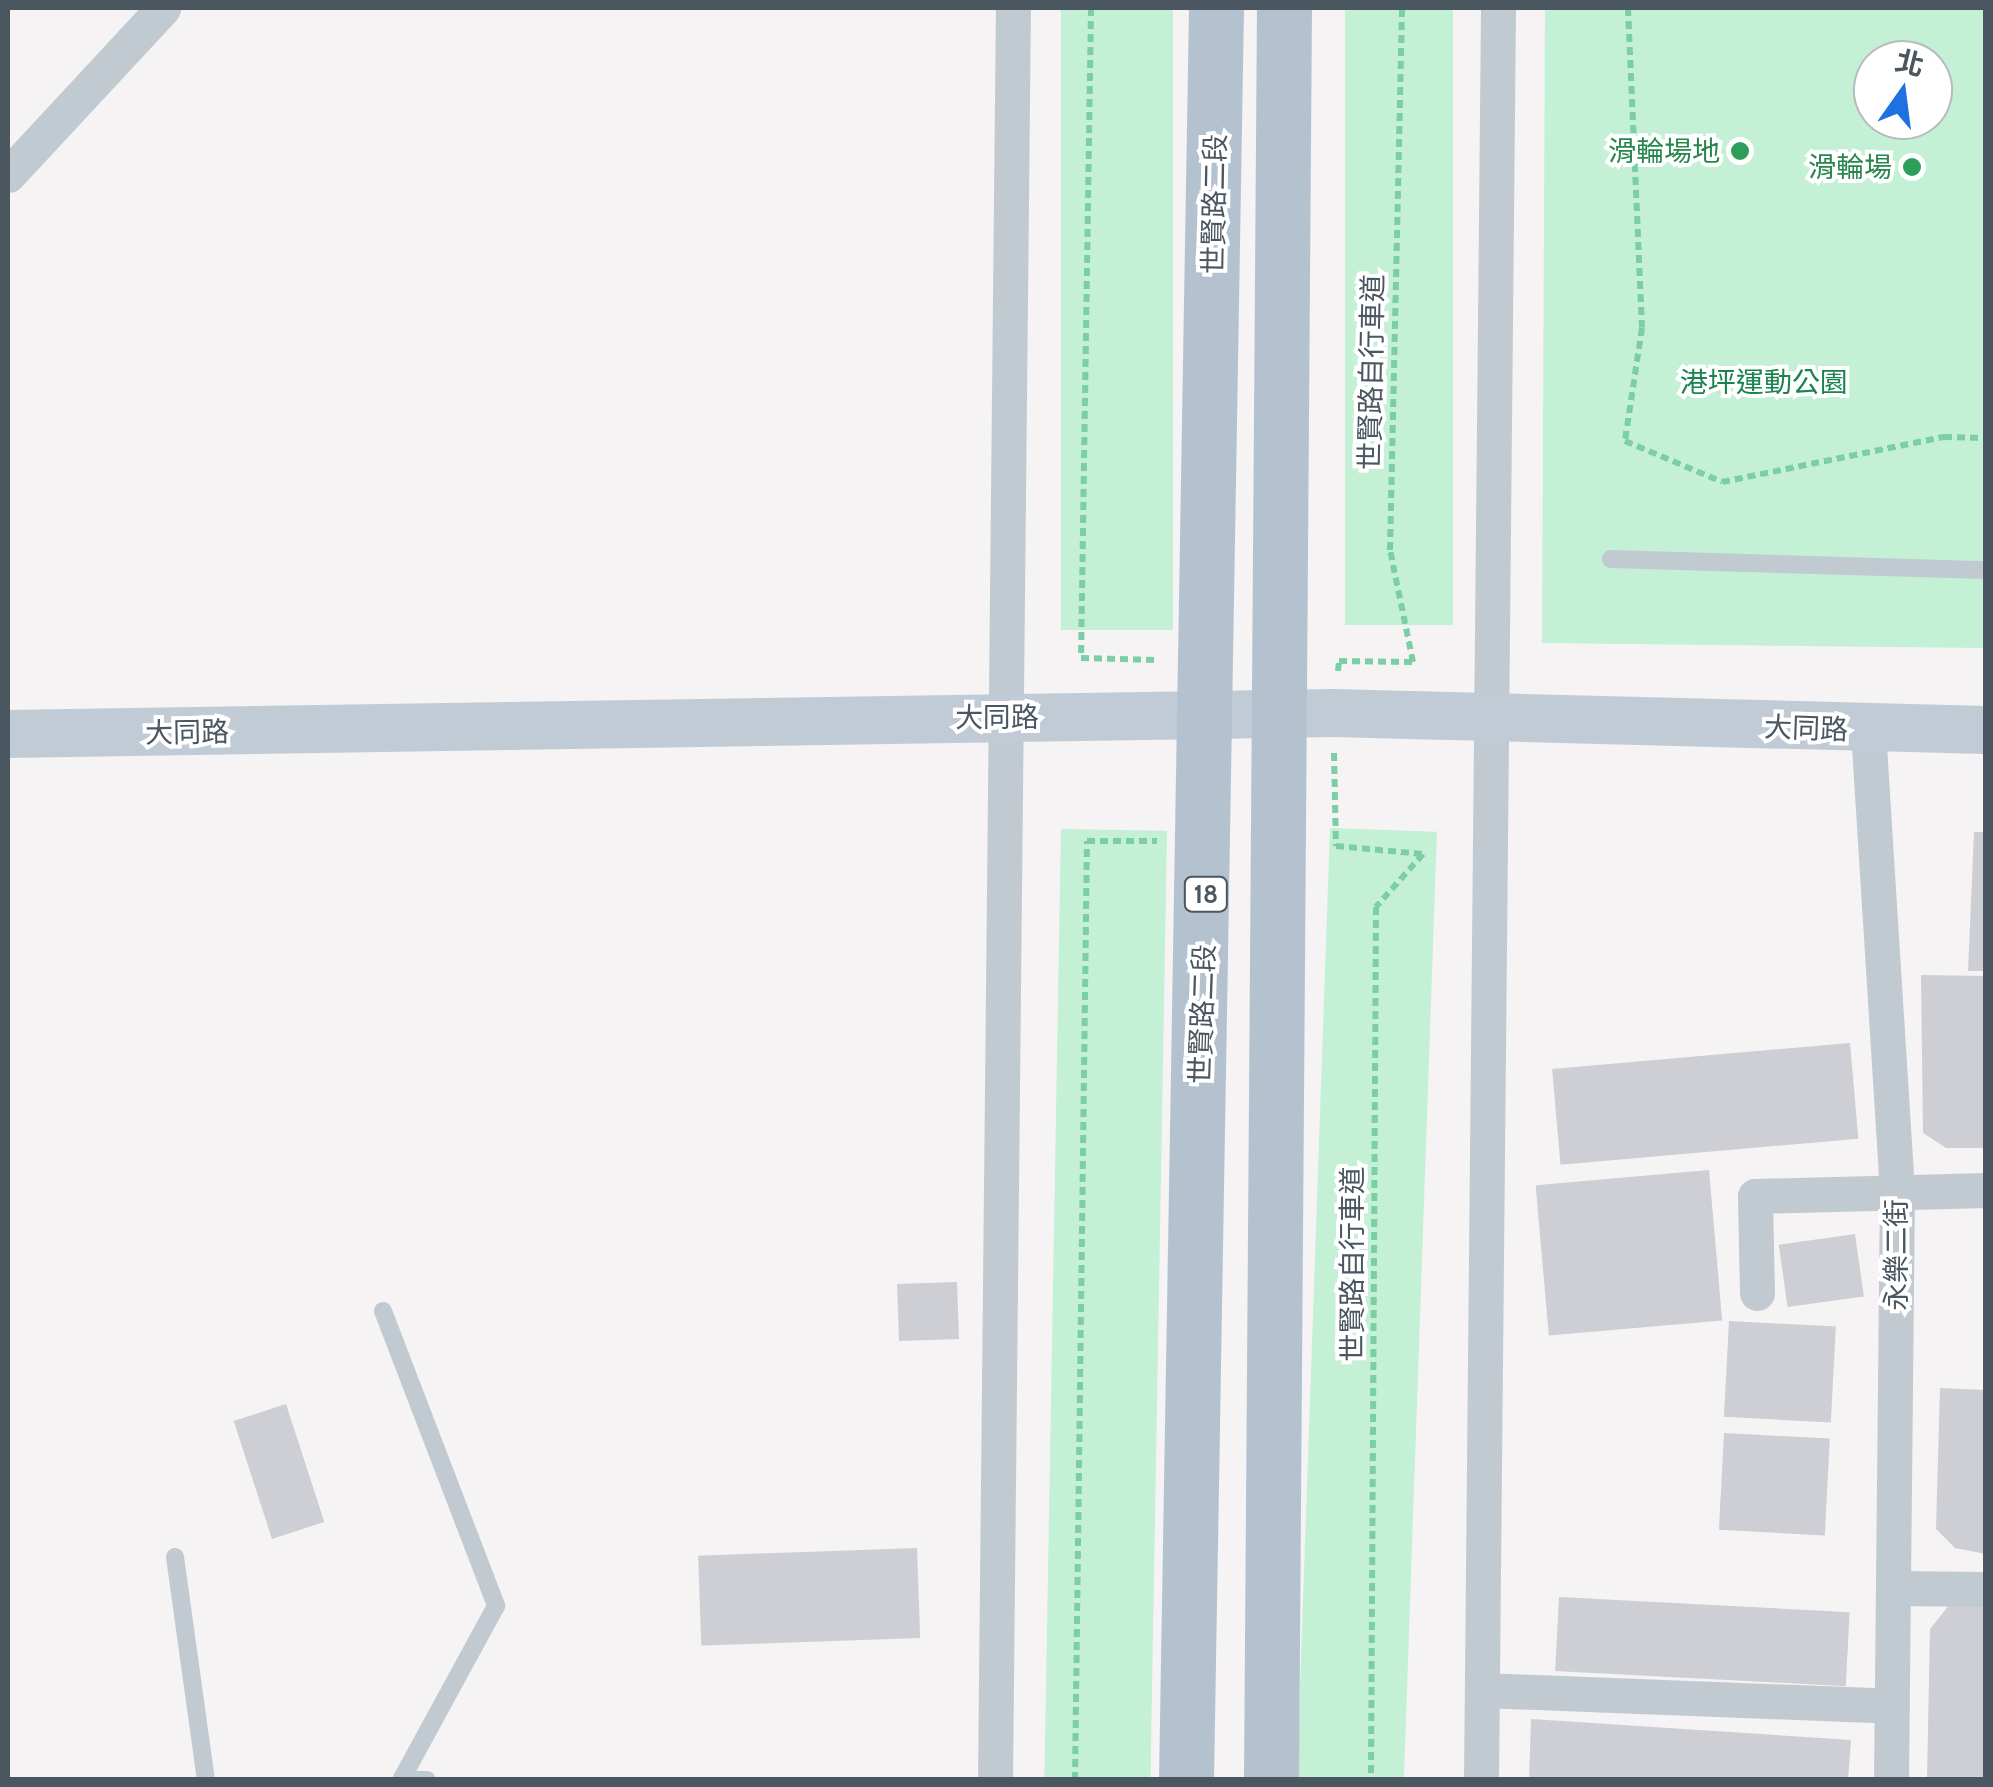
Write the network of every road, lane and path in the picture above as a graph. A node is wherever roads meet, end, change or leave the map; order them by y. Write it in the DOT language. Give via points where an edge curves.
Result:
graph roads {
  1 [pos="164,8"];
  2 [pos="1013,8"];
  3 [pos="1091,8"];
  4 [pos="1216,8"];
  5 [pos="1284,8"];
  6 [pos="1402,8"];
  7 [pos="1498,8"];
  8 [pos="1628,8"];
  9 [pos="8,175"];
  10 [pos="1986,438"];
  11 [pos="1610,559"];
  12 [pos="1986,570"];
  13 [pos="1160,660"];
  14 [pos="1339,661"];
  15 [pos="1281,713"];
  16 [pos="1210,716"];
  17 [pos="1490,717"];
  18 [pos="1006,718"];
  19 [pos="1868,730"];
  20 [pos="1986,730"];
  21 [pos="8,734"];
  22 [pos="1162,841"];
  23 [pos="1336,846"];
  24 [pos="1897,1188"];
  25 [pos="1986,1190"];
  26 [pos="1757,1293"];
  27 [pos="383,1312"];
  28 [pos="175,1556"];
  29 [pos="1894,1588"];
  30 [pos="1986,1589"];
  31 [pos="1482,1690"];
  32 [pos="1892,1706"];
  33 [pos="206,1780"];
  34 [pos="401,1780"];
  35 [pos="414,1780"];
  36 [pos="427,1780"];
  37 [pos="995,1780"];
  38 [pos="1075,1780"];
  39 [pos="1186,1780"];
  40 [pos="1271,1780"];
  41 [pos="1371,1780"];
  42 [pos="1481,1780"];
  43 [pos="1890,1780"];
  1 -- 9 [label="street"];
  2 -- 18 [label="street"];
  3 -- 13 [label="path" via="1081,658"];
  4 -- 16 [label="main road, 世賢路二段 / 18"];
  5 -- 15 [label="main road"];
  6 -- 14 [label="path, 世賢路自行車道" via="1390,550 1413,662"];
  7 -- 17 [label="street"];
  8 -- 10 [label="path" via="1642,328 1625,441 1722,482 1944,437"];
  11 -- 12 [label="lane"];
  15 -- 16 [label="street, 大同路"];
  15 -- 17 [label="street, 大同路"];
  15 -- 40 [label="main road"];
  16 -- 18 [label="street, 大同路"];
  16 -- 39 [label="main road, 世賢路二段 / 18"];
  17 -- 19 [label="street, 大同路"];
  17 -- 31 [label="street"];
  18 -- 21 [label="street, 大同路"];
  18 -- 37 [label="street"];
  19 -- 20 [label="street, 大同路"];
  19 -- 24 [label="street, 永樂二街"];
  22 -- 38 [label="path" via="1087,840"];
  23 -- 41 [label="path, 世賢路自行車道" via="1423,854 1376,907"];
  24 -- 25 [label="street"];
  24 -- 26 [label="street" via="1755,1196"];
  24 -- 29 [label="street, 永樂二街"];
  27 -- 34 [label="lane" via="496,1606"];
  28 -- 33 [label="lane"];
  29 -- 30 [label="street"];
  29 -- 32 [label="street, 永樂二街"];
  31 -- 32 [label="street"];
  31 -- 42 [label="street"];
  32 -- 43 [label="street, 永樂二街"];
  35 -- 36 [label="lane"];
}
